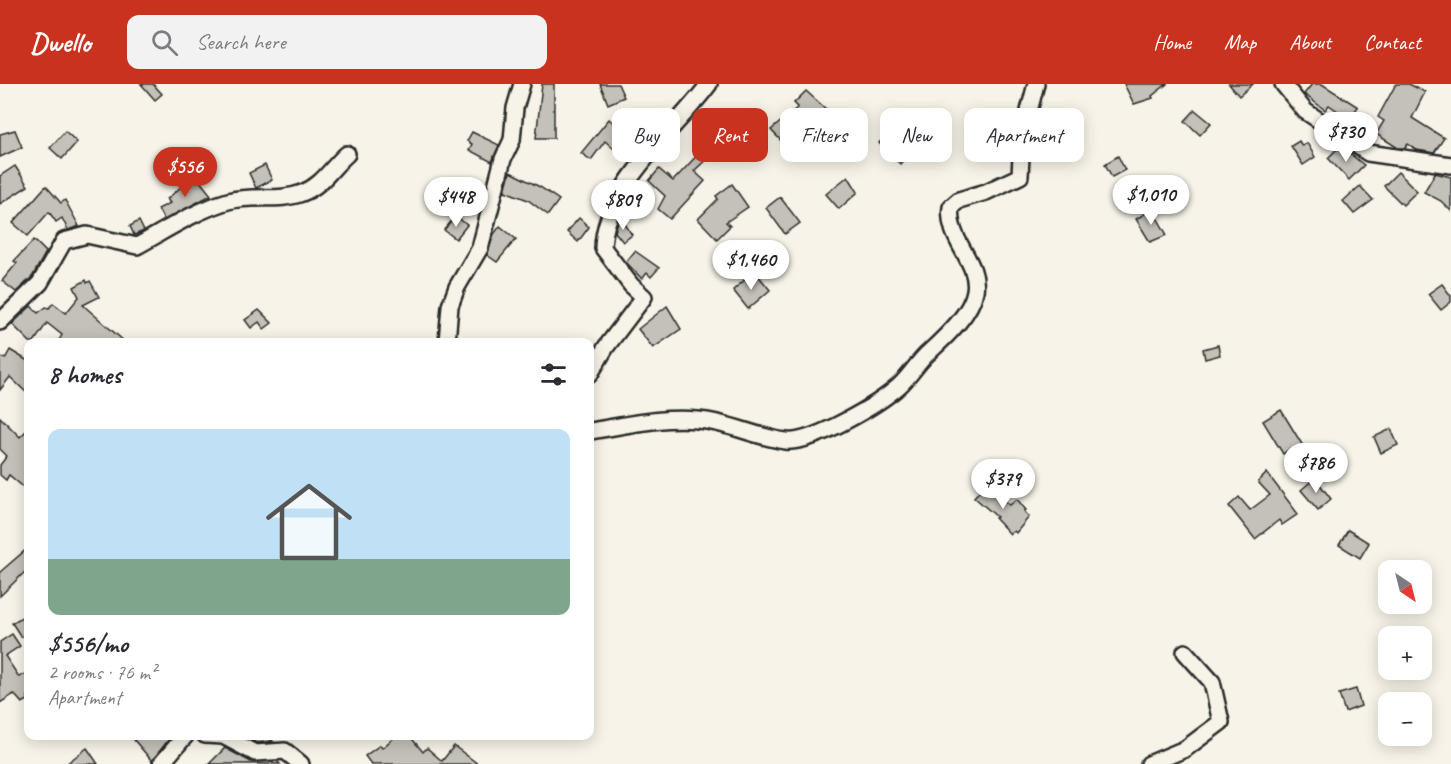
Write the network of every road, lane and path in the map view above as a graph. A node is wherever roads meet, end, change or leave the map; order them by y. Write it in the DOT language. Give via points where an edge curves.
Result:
graph roads {
  1 [pos="522,84"];
  2 [pos="709,84"];
  3 [pos="1036,84"];
  4 [pos="1283,84"];
  5 [pos="347,154"];
  6 [pos="1451,165"];
  7 [pos="0,322"];
  8 [pos="447,338"];
  9 [pos="594,367"];
  10 [pos="594,430"];
  11 [pos="1185,652"];
  12 [pos="182,740"];
  13 [pos="231,740"];
  14 [pos="161,764"];
  15 [pos="301,764"];
  16 [pos="1149,764"];
  1 -- 8 [label="street" via="512,140 503,159 480,248 450,306"];
  2 -- 9 [label="street" via="639,166 609,217 603,248 644,297"];
  3 -- 10 [label="street" via="1022,138 1020,176 959,200 951,207 954,236 977,275 975,295 951,333 899,386 854,417 790,441 700,420 660,418"];
  4 -- 6 [label="street" via="1305,111 1368,153"];
  5 -- 7 [label="street" via="327,178 304,193 280,198 259,195 227,202 186,218 136,246 87,235 63,241 40,283"];
  11 -- 16 [label="street" via="1212,682 1221,722 1185,749"];
  12 -- 14 [label="street"];
  13 -- 15 [label="street" via="255,753 285,752"];
}
